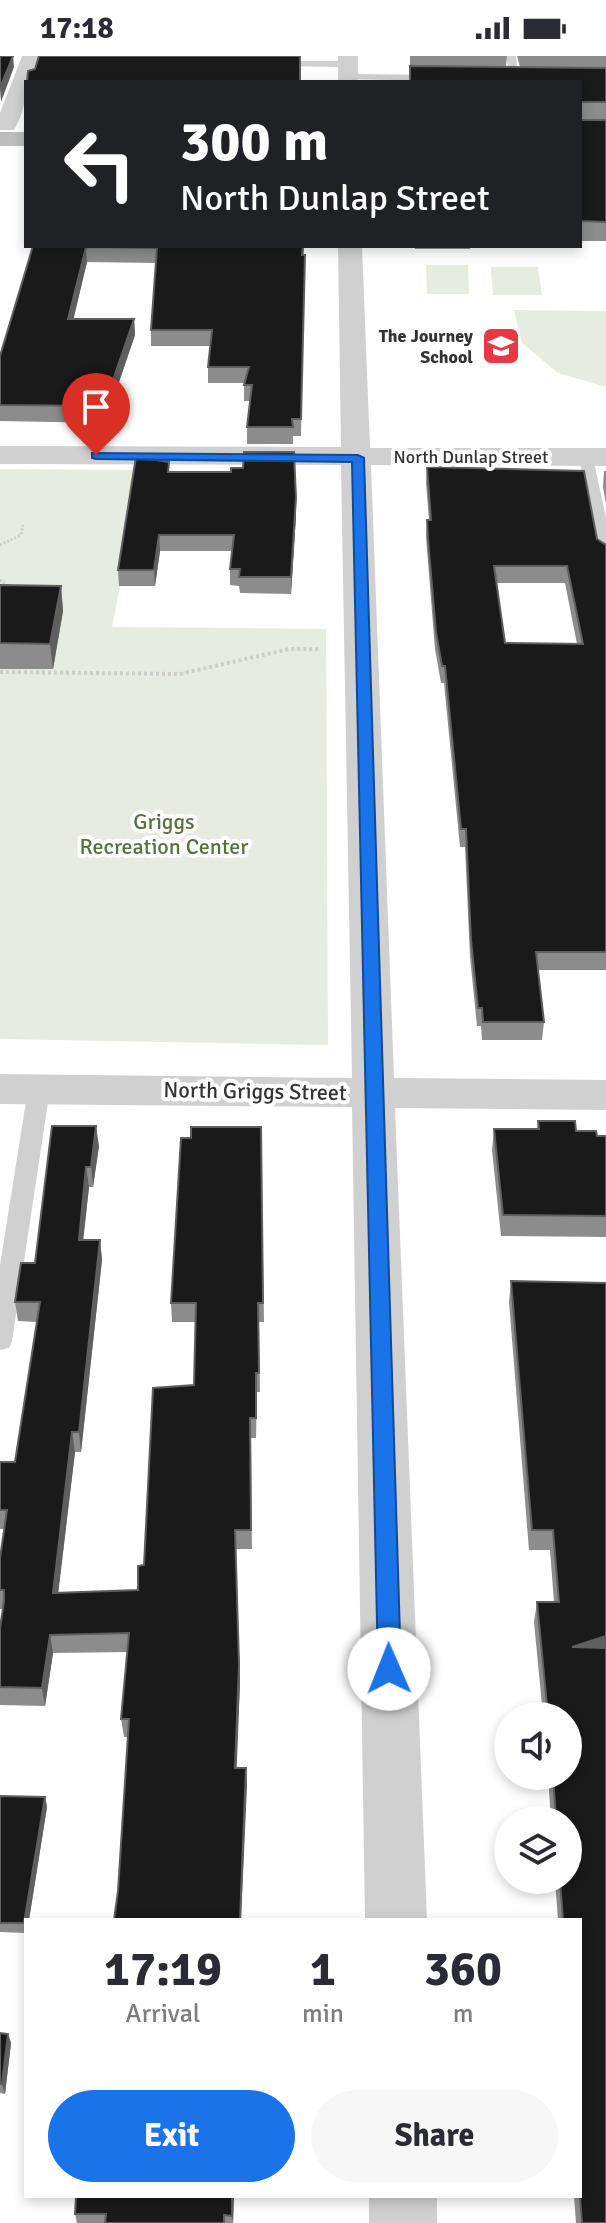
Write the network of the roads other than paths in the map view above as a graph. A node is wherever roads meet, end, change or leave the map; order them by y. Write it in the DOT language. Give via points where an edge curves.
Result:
graph roads {
  1 [pos="511,56"];
  2 [pos="30,60"];
  3 [pos="262,64"];
  4 [pos="348,70"];
  5 [pos="452,78"];
  6 [pos="499,78"];
  7 [pos="515,79"];
  8 [pos="530,79"];
  9 [pos="6,133"];
  10 [pos="350,248"];
  11 [pos="0,455"];
  12 [pos="596,457"];
  13 [pos="358,458"];
  14 [pos="606,555"];
  15 [pos="19,1089"];
  16 [pos="375,1093"];
  17 [pos="606,1095"];
  18 [pos="0,1341"];
  19 [pos="396,1918"];
  20 [pos="403,2198"];
  21 [pos="403,2223"];
  1 -- 7 [label="lane"];
  2 -- 9 [label="street"];
  3 -- 4 [label="lane"];
  4 -- 5 [label="lane"];
  6 -- 7 [label="lane"];
  7 -- 8 [label="lane"];
  10 -- 13 [label="street"];
  11 -- 13 [label="street, North Dunlap Street"];
  12 -- 13 [label="street, North Dunlap Street"];
  12 -- 14 [label="lane"];
  13 -- 16 [label="street"];
  15 -- 16 [label="street, North Griggs Street"];
  15 -- 18 [label="lane"];
  16 -- 17 [label="street, North Griggs Street"];
  16 -- 19 [label="street"];
  20 -- 21 [label="street"];
}
